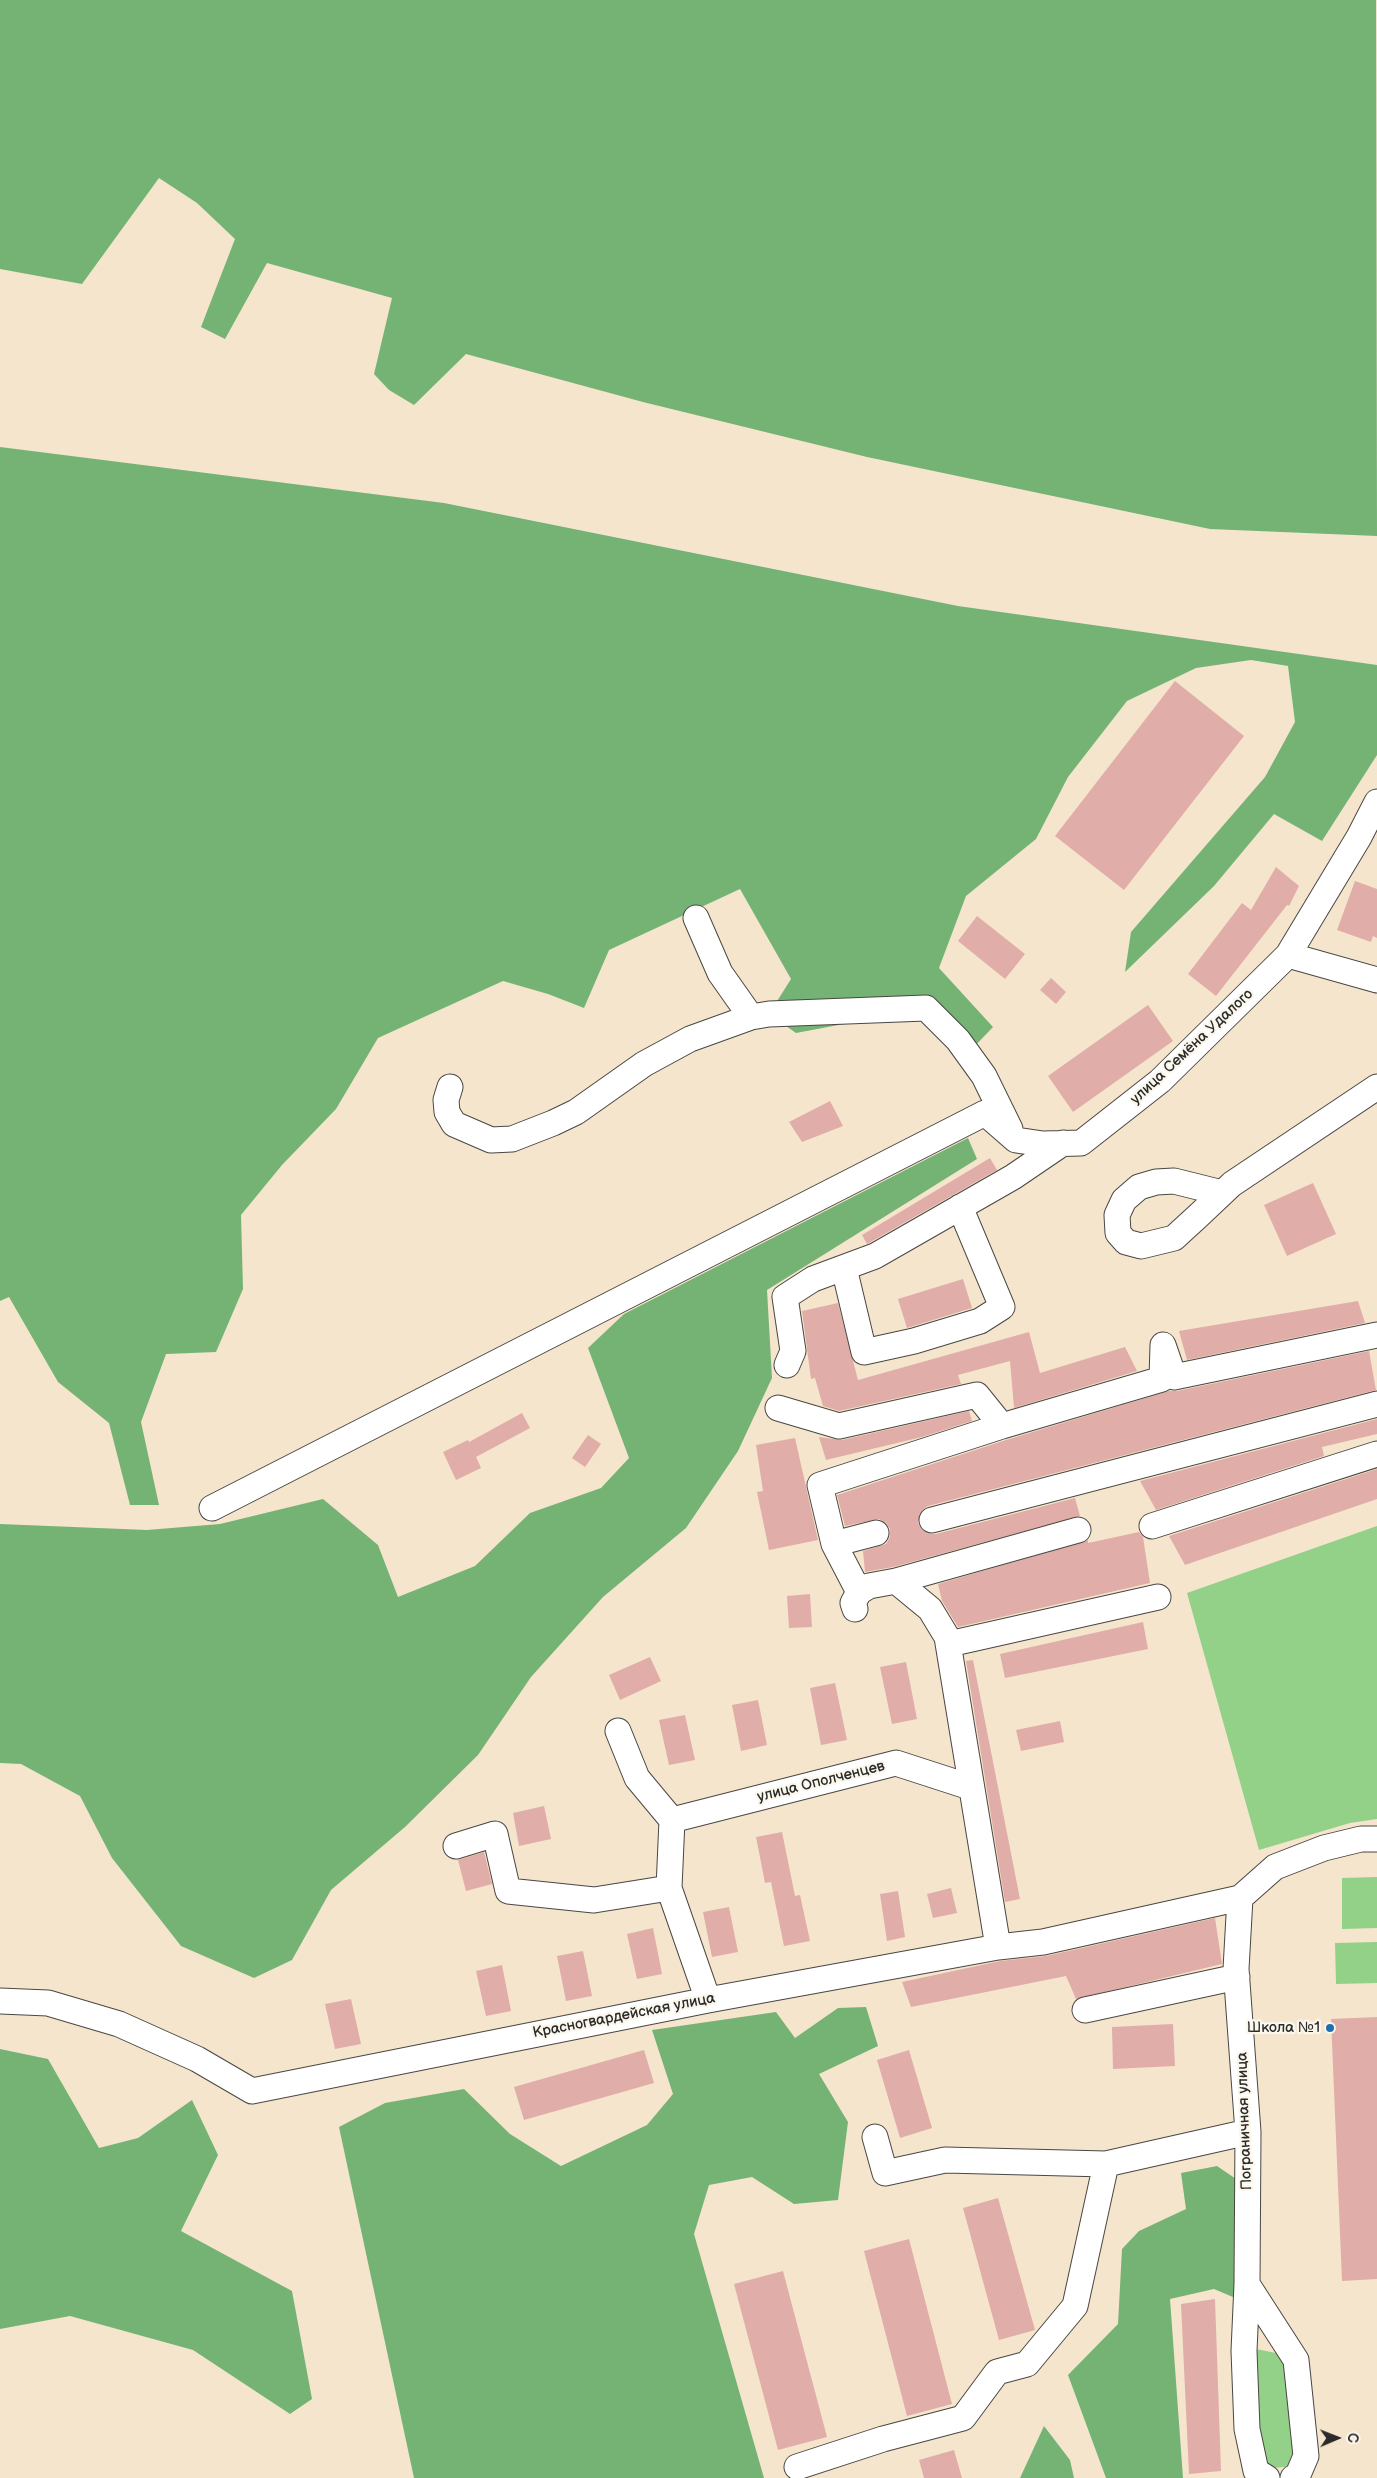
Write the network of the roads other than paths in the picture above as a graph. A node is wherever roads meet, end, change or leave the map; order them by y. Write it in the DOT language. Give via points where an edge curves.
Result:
graph roads {
  1 [pos="1377,802"];
  2 [pos="696,918"];
  3 [pos="1288,955"];
  4 [pos="1377,980"];
  5 [pos="751,1017"];
  6 [pos="450,1087"];
  7 [pos="1377,1087"];
  8 [pos="1016,1140"];
  9 [pos="1063,1143"];
  10 [pos="1222,1193"];
  11 [pos="960,1207"];
  12 [pos="844,1268"];
  13 [pos="1377,1335"];
  14 [pos="787,1365"];
  15 [pos="1377,1404"];
  16 [pos="778,1408"];
  17 [pos="1002,1426"];
  18 [pos="1377,1454"];
  19 [pos="212,1508"];
  20 [pos="932,1520"];
  21 [pos="1152,1526"];
  22 [pos="1078,1530"];
  23 [pos="876,1533"];
  24 [pos="834,1544"];
  25 [pos="896,1581"];
  26 [pos="1158,1597"];
  27 [pos="949,1644"];
  28 [pos="618,1731"];
  29 [pos="970,1787"];
  30 [pos="672,1820"];
  31 [pos="1377,1839"];
  32 [pos="456,1846"];
  33 [pos="669,1888"];
  34 [pos="1240,1898"];
  35 [pos="998,1947"];
  36 [pos="1237,1977"];
  37 [pos="708,2000"];
  38 [pos="0,2001"];
  39 [pos="1085,2010"];
  40 [pos="1248,2132"];
  41 [pos="875,2137"];
  42 [pos="1106,2164"];
  43 [pos="1247,2284"];
  44 [pos="798,2467"];
  45 [pos="1267,2478"];
  46 [pos="1293,2478"];
  1 -- 3 [label="street, улица Семёна Удалого" via="1359,838"];
  2 -- 5 [label="street" via="720,974"];
  3 -- 4 [label="street"];
  3 -- 9 [label="street, улица Семёна Удалого" via="1160,1081 1080,1143"];
  5 -- 6 [label="street" via="690,1039 644,1064 576,1112 512,1139 491,1140 454,1124 447,1112"];
  5 -- 8 [label="street" via="926,1008 958,1040 984,1076"];
  7 -- 10 [label="street"];
  8 -- 9 [label="street, улица Семёна Удалого"];
  8 -- 19 [label="street" via="985,1113"];
  9 -- 11 [label="street"];
  11 -- 12 [label="street" via="874,1256"];
  11 -- 12 [label="street" via="1002,1307 980,1321 864,1352"];
  12 -- 14 [label="street" via="813,1280 785,1297 793,1351"];
  13 -- 17 [label="street" via="1174,1377 1163,1345 1162,1379"];
  15 -- 20 [label="street"];
  16 -- 17 [label="street" via="839,1426 977,1395"];
  17 -- 24 [label="street" via="820,1484"];
  18 -- 21 [label="street"];
  22 -- 25 [label="street"];
  23 -- 24 [label="street"];
  24 -- 25 [label="street" via="857,1600 869,1586"];
  25 -- 27 [label="street" via="930,1609"];
  26 -- 27 [label="street"];
  27 -- 29 [label="street"];
  28 -- 30 [label="street" via="637,1778"];
  29 -- 30 [label="street, улица Ополченцев" via="896,1763"];
  29 -- 35 [label="street"];
  30 -- 33 [label="street"];
  31 -- 34 [label="street" via="1361,1839 1324,1848 1275,1866"];
  32 -- 33 [label="street" via="495,1834 508,1891 594,1900"];
  33 -- 37 [label="street"];
  34 -- 35 [label="street, Красногвардейская улица" via="1043,1942"];
  34 -- 36 [label="street, Пограничная улица"];
  35 -- 37 [label="street, Красногвардейская улица"];
  36 -- 39 [label="street"];
  36 -- 40 [label="street, Пограничная улица"];
  37 -- 38 [label="street, Красногвардейская улица" via="252,2091 197,2059 119,2024 48,2003"];
  40 -- 42 [label="street"];
  40 -- 43 [label="street, Пограничная улица"];
  41 -- 42 [label="street" via="885,2173 945,2160"];
  42 -- 44 [label="street" via="1075,2306 1027,2364 997,2372 963,2418 883,2439"];
  43 -- 45 [label="street, Пограничная улица" via="1244,2350 1247,2429 1256,2471"];
  43 -- 46 [label="street" via="1296,2360 1306,2456 1297,2477"];
}
